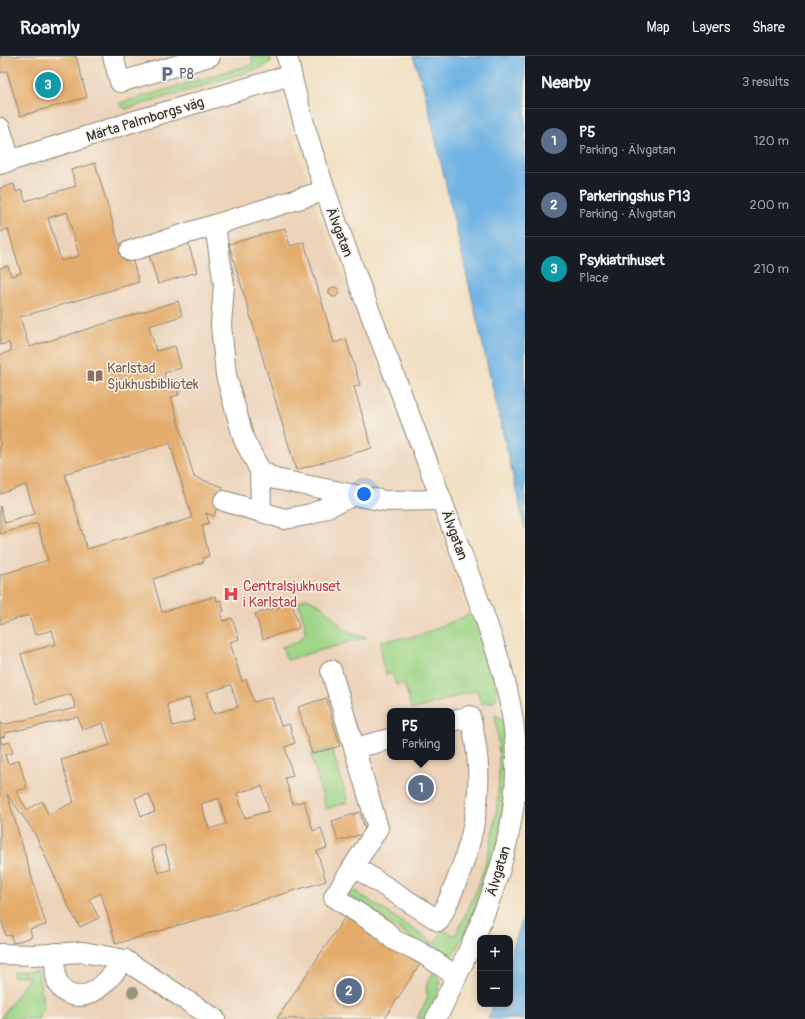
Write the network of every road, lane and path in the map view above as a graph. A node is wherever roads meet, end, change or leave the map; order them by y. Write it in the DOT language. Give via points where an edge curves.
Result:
graph roads {
  1 [pos="113,56"];
  2 [pos="210,56"];
  3 [pos="287,56"];
  4 [pos="291,75"];
  5 [pos="0,128"];
  6 [pos="5,162"];
  7 [pos="324,191"];
  8 [pos="215,226"];
  9 [pos="130,252"];
  10 [pos="260,470"];
  11 [pos="355,495"];
  12 [pos="442,500"];
  13 [pos="224,501"];
  14 [pos="261,511"];
  15 [pos="331,670"];
  16 [pos="455,720"];
  17 [pos="387,740"];
  18 [pos="355,748"];
  19 [pos="355,867"];
  20 [pos="56,953"];
  21 [pos="0,954"];
  22 [pos="125,960"];
  23 [pos="456,976"];
  24 [pos="187,1011"];
  25 [pos="215,1019"];
  26 [pos="436,1019"];
  1 -- 2 [label="street" via="120,82"];
  3 -- 4 [label="street, Älvgatan"];
  4 -- 6 [label="street, Märta Palmborgs väg"];
  4 -- 7 [label="street, Älvgatan"];
  5 -- 6 [label="street"];
  7 -- 8 [label="street"];
  7 -- 12 [label="street, Älvgatan"];
  8 -- 9 [label="street"];
  8 -- 10 [label="street" via="224,286 221,324 226,375 244,440"];
  10 -- 11 [label="street" via="276,479"];
  10 -- 14 [label="street"];
  11 -- 12 [label="street" via="385,501"];
  11 -- 14 [label="street" via="296,518 285,519"];
  12 -- 23 [label="street, Älvgatan" via="511,701 516,772 512,822 504,860 492,895"];
  13 -- 14 [label="street"];
  15 -- 18 [label="street"];
  16 -- 19 [label="street" via="470,716 477,756 478,782 472,835 457,883 439,920"];
  17 -- 18 [label="street"];
  18 -- 19 [label="street" via="378,828"];
  19 -- 23 [label="street" via="334,897 404,946 413,948"];
  20 -- 21 [label="street"];
  20 -- 22 [label="street" via="83,952"];
  20 -- 22 [label="street" via="57,983 62,990 82,997 96,990"];
  22 -- 24 [label="street"];
  23 -- 26 [label="street, Älvgatan"];
  24 -- 25 [label="street"];
}
